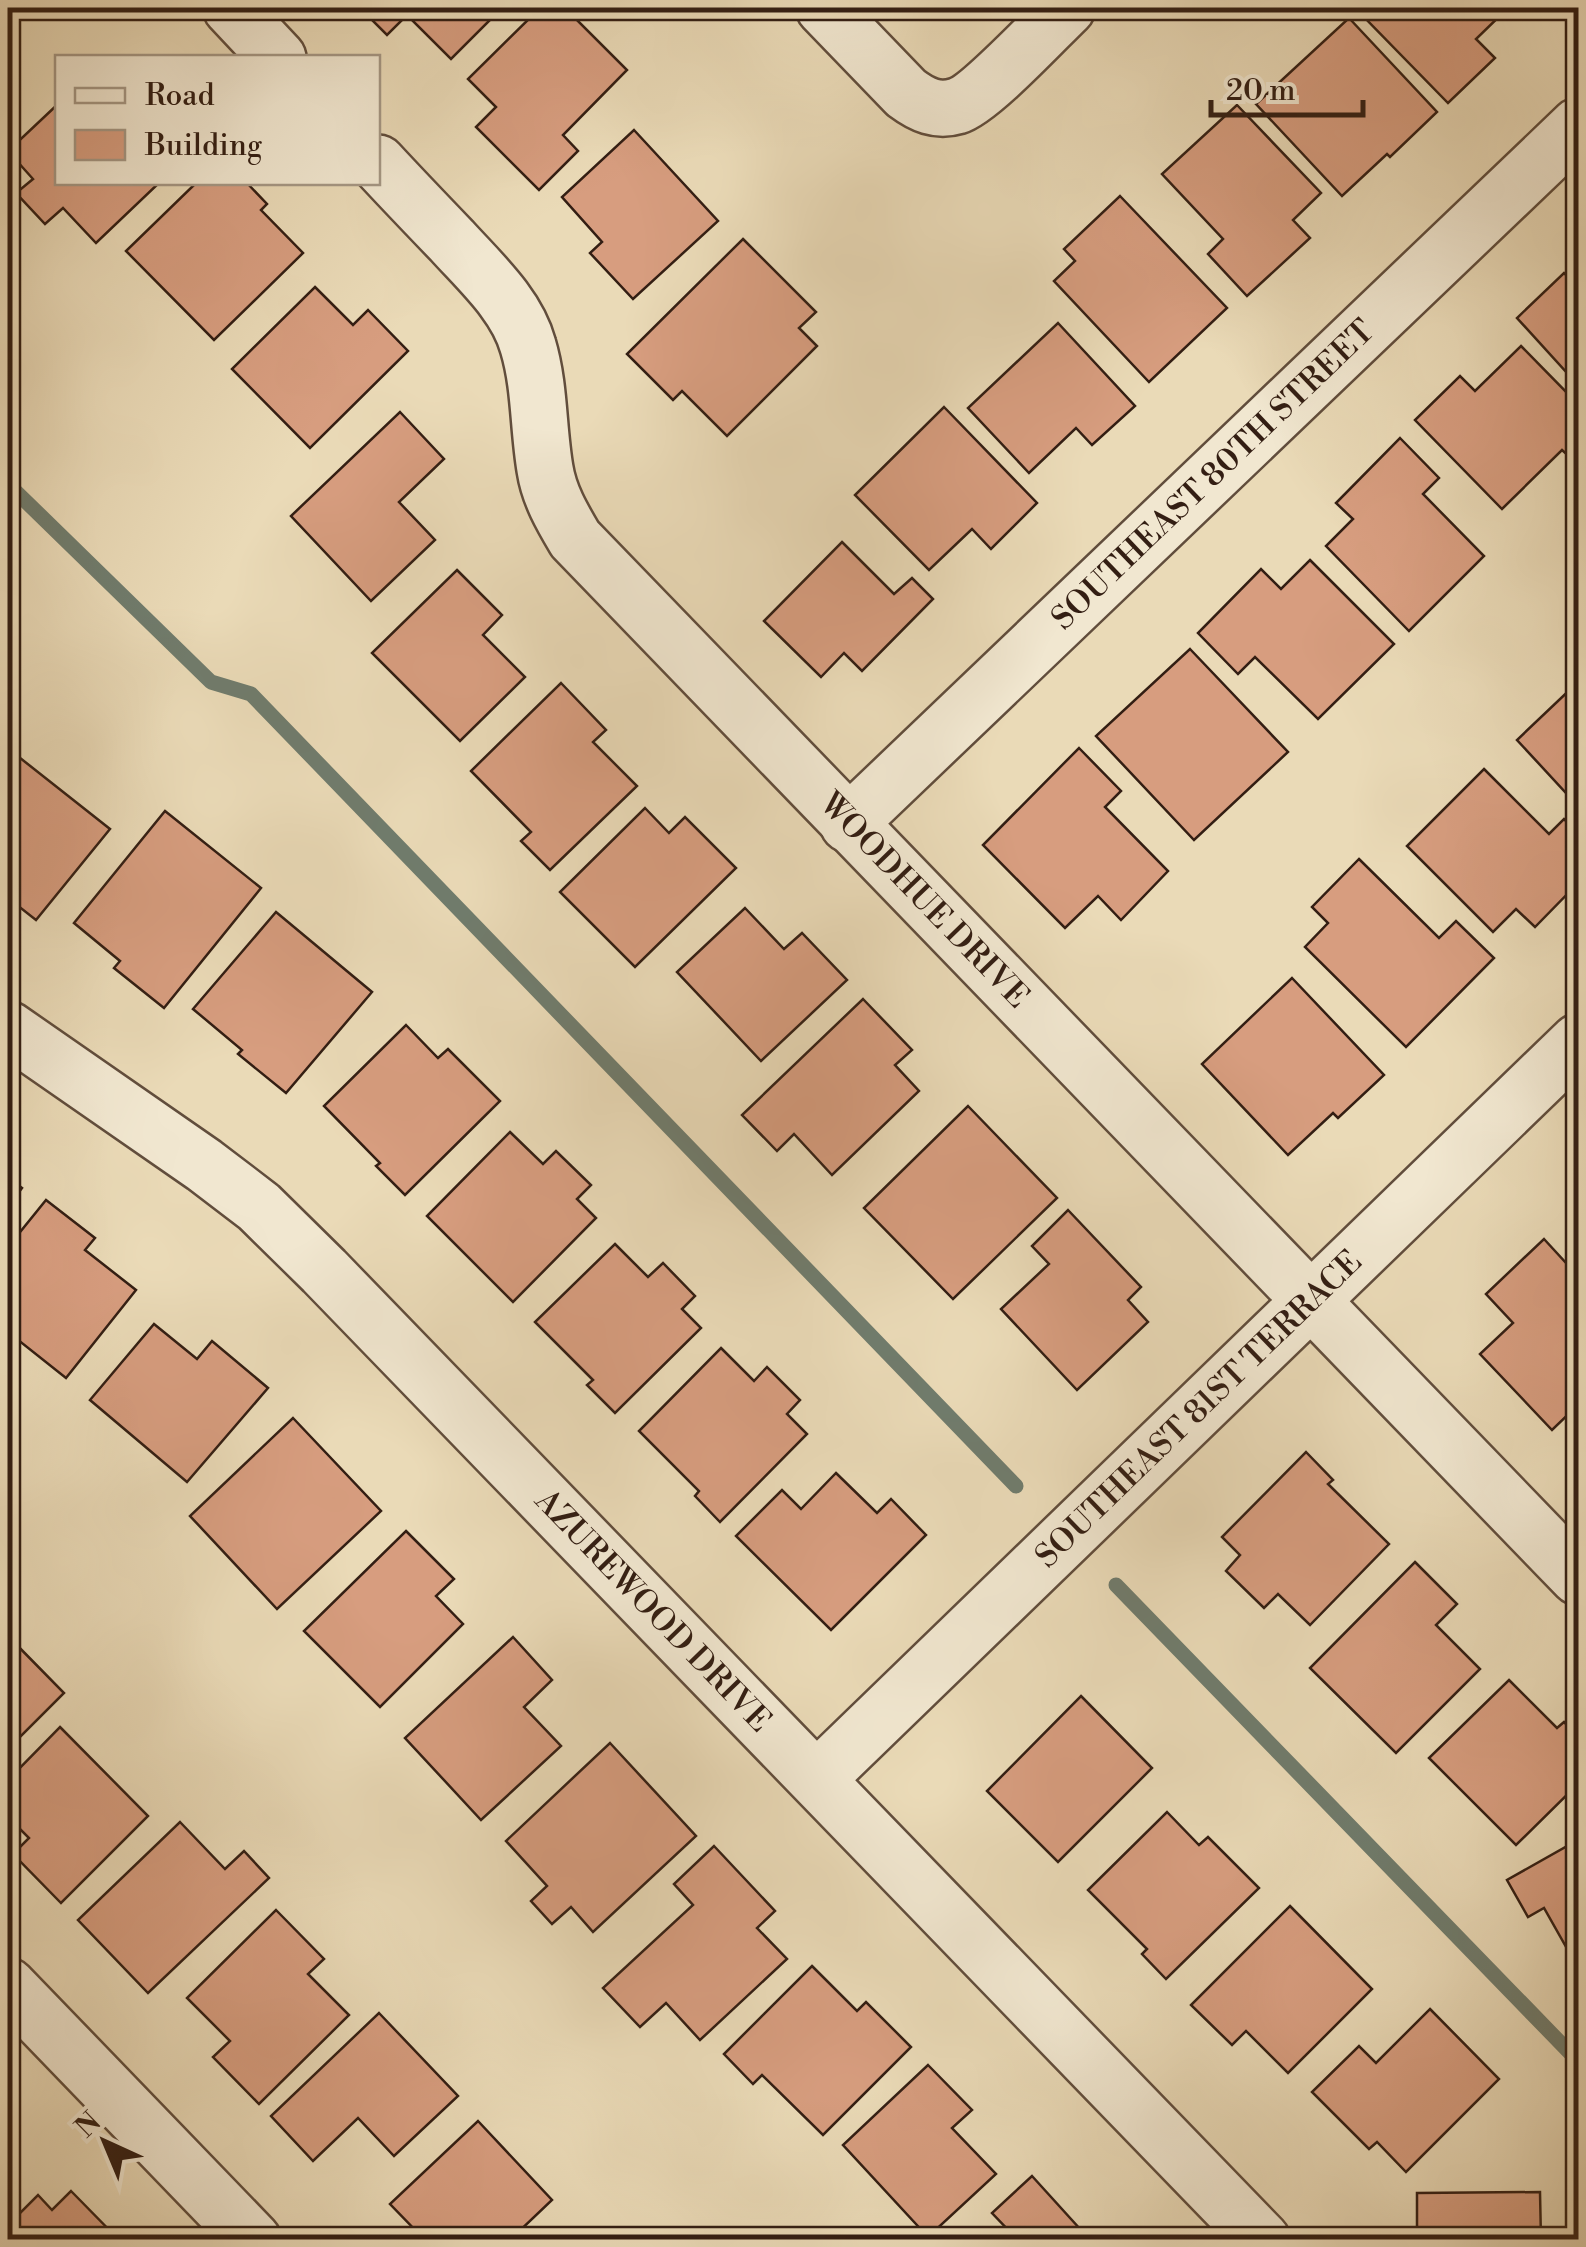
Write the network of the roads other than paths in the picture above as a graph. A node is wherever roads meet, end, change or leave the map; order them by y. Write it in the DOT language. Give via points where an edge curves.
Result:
graph roads {
  1 [pos="231,8"];
  2 [pos="824,8"];
  3 [pos="1067,8"];
  4 [pos="275,55"];
  5 [pos="1578,126"];
  6 [pos="380,165"];
  7 [pos="848,824"];
  8 [pos="8,1029"];
  9 [pos="1578,1042"];
  10 [pos="1312,1300"];
  11 [pos="1578,1577"];
  12 [pos="818,1778"];
  13 [pos="8,1986"];
  14 [pos="252,2240"];
  15 [pos="1262,2240"];
  1 -- 4 [label="street"];
  2 -- 3 [label="street" via="906,93 943,109 981,90"];
  5 -- 7 [label="street, SOUTHEAST 80TH STREET"];
  6 -- 7 [label="street, WOODHUE DRIVE" via="502,297 520,326 536,384 545,472 575,539"];
  7 -- 10 [label="street, WOODHUE DRIVE"];
  8 -- 12 [label="street, AZUREWOOD DRIVE" via="259,1207"];
  9 -- 10 [label="street, SOUTHEAST 81ST TERRACE"];
  10 -- 11 [label="street, WOODHUE DRIVE"];
  10 -- 12 [label="street, SOUTHEAST 81ST TERRACE"];
  12 -- 15 [label="street, AZUREWOOD DRIVE"];
  13 -- 14 [label="street"];
}
